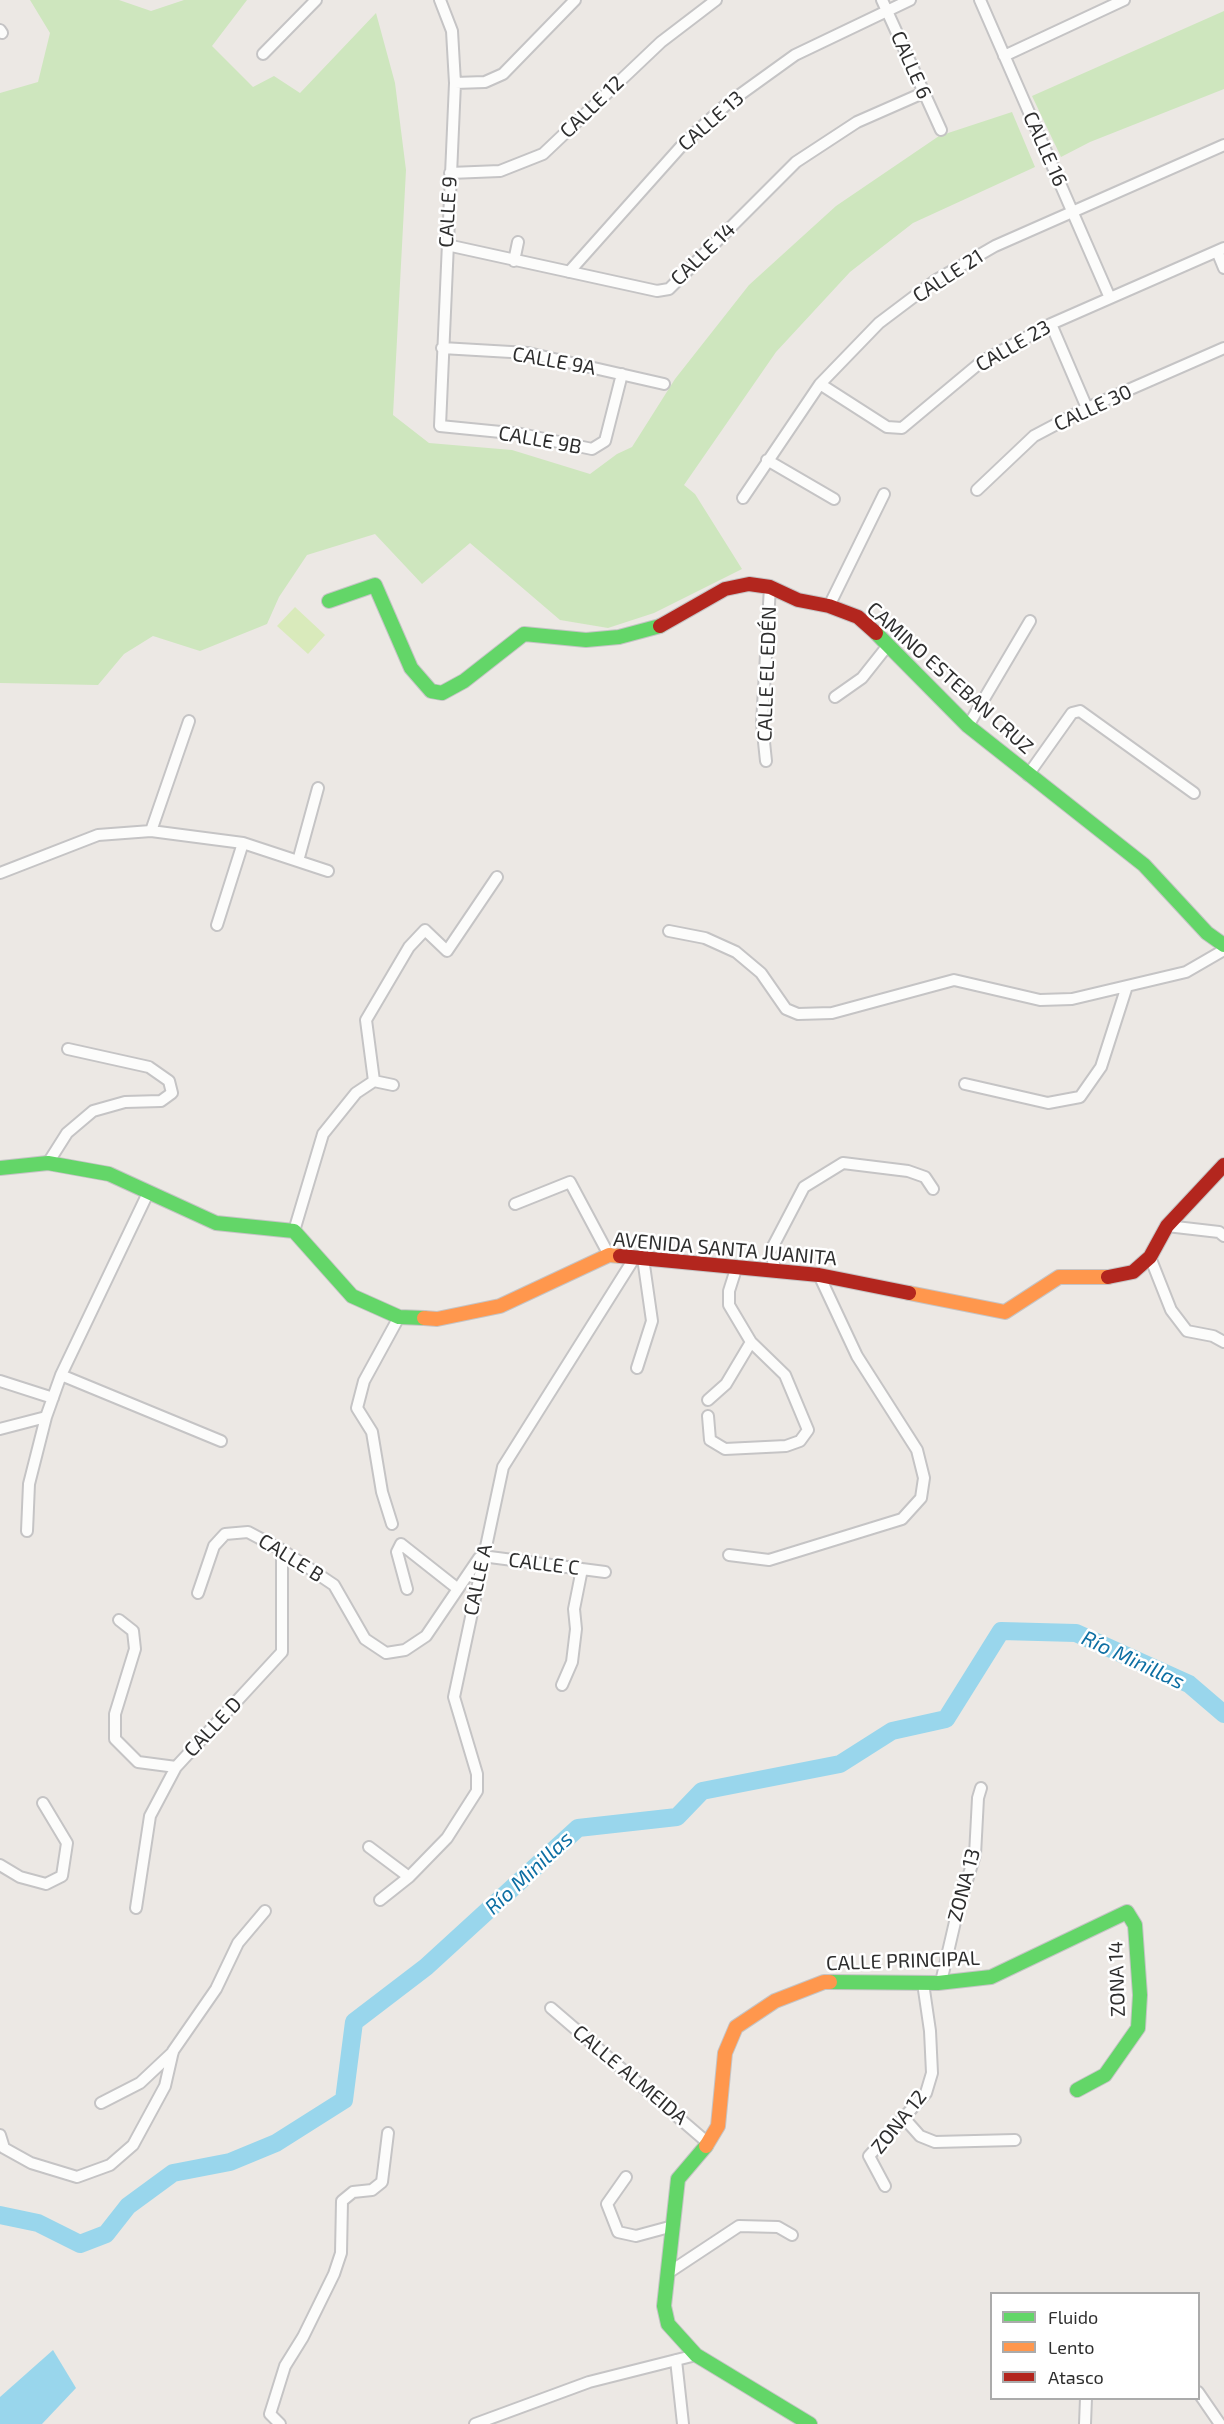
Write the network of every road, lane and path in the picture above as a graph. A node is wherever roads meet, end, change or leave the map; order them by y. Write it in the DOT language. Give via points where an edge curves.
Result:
graph roads {
  1 [pos="316,0"];
  2 [pos="440,0"];
  3 [pos="575,0"];
  4 [pos="716,0"];
  5 [pos="910,0"];
  6 [pos="980,0"];
  7 [pos="1124,0"];
  8 [pos="884,5"];
  9 [pos="263,54"];
  10 [pos="1004,56"];
  11 [pos="455,83"];
  12 [pos="923,93"];
  13 [pos="941,130"];
  14 [pos="1224,145"];
  15 [pos="450,173"];
  16 [pos="1073,211"];
  17 [pos="518,242"];
  18 [pos="447,245"];
  19 [pos="1220,249"];
  20 [pos="514,261"];
  21 [pos="1224,268"];
  22 [pos="568,272"];
  23 [pos="1110,298"];
  24 [pos="1051,324"];
  25 [pos="442,348"];
  26 [pos="1224,348"];
  27 [pos="622,374"];
  28 [pos="664,384"];
  29 [pos="820,384"];
  30 [pos="1087,408"];
  31 [pos="440,426"];
  32 [pos="767,460"];
  33 [pos="977,490"];
  34 [pos="884,494"];
  35 [pos="743,498"];
  36 [pos="834,499"];
  37 [pos="770,587"];
  38 [pos="329,600"];
  39 [pos="829,606"];
  40 [pos="1030,621"];
  41 [pos="889,644"];
  42 [pos="835,697"];
  43 [pos="189,721"];
  44 [pos="968,726"];
  45 [pos="766,762"];
  46 [pos="1028,775"];
  47 [pos="318,788"];
  48 [pos="1194,793"];
  49 [pos="150,831"];
  50 [pos="243,843"];
  51 [pos="298,861"];
  52 [pos="328,871"];
  53 [pos="0,873"];
  54 [pos="497,877"];
  55 [pos="217,925"];
  56 [pos="669,931"];
  57 [pos="1224,945"];
  58 [pos="1224,950"];
  59 [pos="1127,986"];
  60 [pos="68,1049"];
  61 [pos="374,1081"];
  62 [pos="965,1084"];
  63 [pos="393,1085"];
  64 [pos="48,1163"];
  65 [pos="1224,1165"];
  66 [pos="0,1168"];
  67 [pos="933,1189"];
  68 [pos="148,1193"];
  69 [pos="515,1204"];
  70 [pos="1167,1226"];
  71 [pos="294,1231"];
  72 [pos="1224,1236"];
  73 [pos="609,1255"];
  74 [pos="639,1257"];
  75 [pos="1150,1257"];
  76 [pos="736,1269"];
  77 [pos="776,1270"];
  78 [pos="819,1275"];
  79 [pos="399,1317"];
  80 [pos="751,1342"];
  81 [pos="1224,1342"];
  82 [pos="637,1368"];
  83 [pos="62,1375"];
  84 [pos="0,1381"];
  85 [pos="53,1398"];
  86 [pos="708,1400"];
  87 [pos="708,1416"];
  88 [pos="46,1417"];
  89 [pos="0,1429"];
  90 [pos="221,1441"];
  91 [pos="392,1524"];
  92 [pos="27,1531"];
  93 [pos="282,1550"];
  94 [pos="483,1554"];
  95 [pos="729,1555"];
  96 [pos="582,1569"];
  97 [pos="605,1572"];
  98 [pos="407,1589"];
  99 [pos="458,1589"];
  100 [pos="198,1593"];
  101 [pos="119,1620"];
  102 [pos="562,1685"];
  103 [pos="176,1767"];
  104 [pos="981,1788"];
  105 [pos="43,1803"];
  106 [pos="369,1847"];
  107 [pos="0,1864"];
  108 [pos="409,1877"];
  109 [pos="380,1900"];
  110 [pos="136,1908"];
  111 [pos="265,1911"];
  112 [pos="1127,1912"];
  113 [pos="941,1982"];
  114 [pos="922,1983"];
  115 [pos="551,2008"];
  116 [pos="173,2051"];
  117 [pos="1077,2090"];
  118 [pos="101,2103"];
  119 [pos="904,2118"];
  120 [pos="388,2133"];
  121 [pos="0,2135"];
  122 [pos="1015,2140"];
  123 [pos="708,2143"];
  124 [pos="626,2177"];
  125 [pos="885,2186"];
  126 [pos="673,2226"];
  127 [pos="792,2235"];
  128 [pos="668,2273"];
  129 [pos="696,2355"];
  130 [pos="676,2360"];
  131 [pos="1200,2395"];
  132 [pos="1086,2400"];
  133 [pos="280,2424"];
  134 [pos="475,2424"];
  135 [pos="683,2424"];
  136 [pos="810,2424"];
  137 [pos="1084,2424"];
  138 [pos="1220,2424"];
  1 -- 9 [label="street"];
  2 -- 11 [label="street, CALLE 9" via="452,31"];
  3 -- 11 [label="street" via="503,74 485,82"];
  4 -- 15 [label="street, CALLE 12" via="661,42 543,154 500,171"];
  5 -- 8 [label="street, CALLE 13"];
  6 -- 10 [label="street, CALLE 16"];
  7 -- 10 [label="street"];
  8 -- 12 [label="street, CALLE 6"];
  8 -- 22 [label="street, CALLE 13" via="795,55 727,104 685,142"];
  10 -- 16 [label="street, CALLE 16"];
  11 -- 15 [label="street, CALLE 9"];
  12 -- 13 [label="street, CALLE 6"];
  12 -- 22 [label="street, CALLE 14" via="857,122 796,162 669,289 657,291"];
  14 -- 16 [label="street, CALLE 21"];
  15 -- 18 [label="street, CALLE 9"];
  16 -- 23 [label="street, CALLE 16"];
  16 -- 29 [label="street, CALLE 21" via="995,246 936,280 879,323"];
  17 -- 20 [label="street"];
  18 -- 20 [label="street, CALLE 14"];
  18 -- 25 [label="street, CALLE 9"];
  19 -- 21 [label="street"];
  19 -- 23 [label="street, CALLE 23"];
  20 -- 22 [label="street, CALLE 14"];
  23 -- 24 [label="street, CALLE 23"];
  24 -- 29 [label="street, CALLE 23" via="981,362 902,428 887,427"];
  24 -- 30 [label="street"];
  25 -- 27 [label="street, CALLE 9A" via="528,353"];
  25 -- 31 [label="street, CALLE 9"];
  26 -- 30 [label="street, CALLE 30"];
  27 -- 28 [label="street, CALLE 9A"];
  27 -- 31 [label="street, CALLE 9B" via="605,441 592,449 521,434"];
  29 -- 32 [label="street, CALLE 21"];
  30 -- 33 [label="street, CALLE 30" via="1034,436"];
  32 -- 35 [label="street, CALLE 21"];
  32 -- 36 [label="street"];
  34 -- 39 [label="street"];
  37 -- 38 [label="street, CAMINO ESTEBAN CRUZ" via="749,584 725,589 659,626 619,637 586,640 524,634 464,681 442,693 431,691 411,668 375,585"];
  37 -- 39 [label="street, CAMINO ESTEBAN CRUZ" via="798,600"];
  37 -- 45 [label="street, CALLE EL EDÉN" via="762,723"];
  39 -- 41 [label="street, CAMINO ESTEBAN CRUZ" via="858,617"];
  40 -- 44 [label="street"];
  41 -- 42 [label="street" via="862,678"];
  41 -- 44 [label="street, CAMINO ESTEBAN CRUZ"];
  43 -- 49 [label="street"];
  44 -- 46 [label="street, CAMINO ESTEBAN CRUZ"];
  46 -- 48 [label="street" via="1072,713 1080,711"];
  46 -- 57 [label="street, CAMINO ESTEBAN CRUZ" via="1144,865 1207,933"];
  47 -- 51 [label="street"];
  49 -- 50 [label="street"];
  49 -- 53 [label="street" via="98,835"];
  50 -- 51 [label="street"];
  50 -- 55 [label="street"];
  51 -- 52 [label="street"];
  54 -- 61 [label="street" via="447,951 425,930 408,947 366,1020"];
  56 -- 59 [label="street" via="705,938 736,952 761,973 786,1009 798,1014 832,1013 954,980 1040,1000 1072,999"];
  58 -- 59 [label="street" via="1186,972"];
  59 -- 62 [label="street" via="1101,1067 1080,1097 1048,1103"];
  60 -- 64 [label="street" via="149,1067 169,1082 172,1093 161,1101 125,1102 93,1111 67,1133"];
  61 -- 63 [label="street"];
  61 -- 71 [label="street" via="356,1093 322,1134"];
  64 -- 66 [label="street"];
  64 -- 68 [label="street" via="109,1174"];
  65 -- 70 [label="street, AVENIDA SANTA JUANITA"];
  67 -- 77 [label="street" via="926,1177 908,1171 843,1163 804,1187 770,1252"];
  68 -- 71 [label="street" via="216,1222"];
  68 -- 83 [label="street"];
  69 -- 73 [label="street" via="570,1182"];
  70 -- 72 [label="street" via="1219,1232"];
  70 -- 75 [label="street, AVENIDA SANTA JUANITA"];
  71 -- 79 [label="street, AVENIDA SANTA JUANITA" via="352,1296"];
  73 -- 74 [label="street, AVENIDA SANTA JUANITA"];
  73 -- 79 [label="street, AVENIDA SANTA JUANITA" via="500,1306 437,1319"];
  74 -- 76 [label="street, AVENIDA SANTA JUANITA"];
  74 -- 82 [label="street" via="652,1321"];
  74 -- 94 [label="street, CALLE A" via="503,1467"];
  75 -- 78 [label="street, AVENIDA SANTA JUANITA" via="1133,1272 1115,1277 1059,1277 1005,1312"];
  75 -- 81 [label="street" via="1171,1310 1186,1331"];
  76 -- 77 [label="street, AVENIDA SANTA JUANITA"];
  76 -- 80 [label="street" via="729,1305"];
  77 -- 78 [label="street, AVENIDA SANTA JUANITA"];
  78 -- 95 [label="street" via="857,1356 917,1450 924,1478 921,1498 902,1519 769,1560"];
  79 -- 91 [label="street" via="364,1381 357,1408 372,1432"];
  80 -- 86 [label="street" via="726,1384"];
  80 -- 87 [label="street" via="785,1375 808,1430 800,1441 786,1446 725,1449 710,1440"];
  83 -- 85 [label="street"];
  83 -- 90 [label="street"];
  84 -- 85 [label="street"];
  85 -- 88 [label="street"];
  88 -- 89 [label="street"];
  88 -- 92 [label="street" via="29,1484"];
  93 -- 99 [label="street, CALLE B" via="334,1585 365,1639 386,1653 405,1650 426,1636"];
  93 -- 100 [label="street, CALLE B" via="248,1532 225,1534 214,1546"];
  93 -- 103 [label="street, CALLE D" via="282,1652"];
  94 -- 96 [label="street, CALLE C"];
  94 -- 99 [label="street, CALLE B"];
  94 -- 108 [label="street, CALLE A" via="454,1696 477,1774 477,1791 447,1838"];
  96 -- 97 [label="street, CALLE C"];
  96 -- 102 [label="street" via="574,1610 572,1662"];
  98 -- 99 [label="street" via="397,1552 401,1544"];
  101 -- 103 [label="street" via="133,1631 135,1649 115,1714 115,1739 138,1762"];
  103 -- 110 [label="street, CALLE D" via="150,1816"];
  104 -- 113 [label="street, ZONA 13" via="975,1855"];
  105 -- 107 [label="street" via="67,1843 62,1876 46,1884 20,1877"];
  106 -- 108 [label="street"];
  108 -- 109 [label="street, CALLE A"];
  111 -- 116 [label="street" via="238,1943 216,1989"];
  112 -- 113 [label="street, CALLE PRINCIPAL" via="991,1977"];
  112 -- 117 [label="street, ZONA 14" via="1135,1925 1138,2028 1105,2075"];
  113 -- 114 [label="street, CALLE PRINCIPAL"];
  114 -- 119 [label="street, ZONA 12" via="932,2073 926,2093"];
  114 -- 123 [label="street, CALLE PRINCIPAL" via="824,1982 775,2001 736,2028 725,2052 718,2126"];
  115 -- 123 [label="street, CALLE ALMEIDA"];
  116 -- 118 [label="street" via="140,2083"];
  116 -- 121 [label="street" via="165,2086 139,2135 110,2165 77,2177 31,2163 4,2148"];
  119 -- 122 [label="street" via="920,2136 935,2142"];
  119 -- 125 [label="street, ZONA 12" via="869,2156"];
  120 -- 133 [label="street" via="382,2182 372,2190 353,2192 342,2201 341,2253 302,2340 285,2366 270,2414"];
  123 -- 126 [label="street, CALLE PRINCIPAL" via="678,2179"];
  124 -- 126 [label="street" via="607,2204 618,2232 636,2236"];
  126 -- 128 [label="street, CALLE PRINCIPAL"];
  127 -- 128 [label="street" via="778,2228 739,2226"];
  128 -- 129 [label="street, CALLE PRINCIPAL" via="664,2306 668,2324"];
  129 -- 130 [label="street"];
  129 -- 136 [label="street, CALLE PRINCIPAL"];
  130 -- 134 [label="street" via="589,2382"];
  130 -- 135 [label="street"];
  131 -- 138 [label="street"];
  132 -- 137 [label="street"];
}
